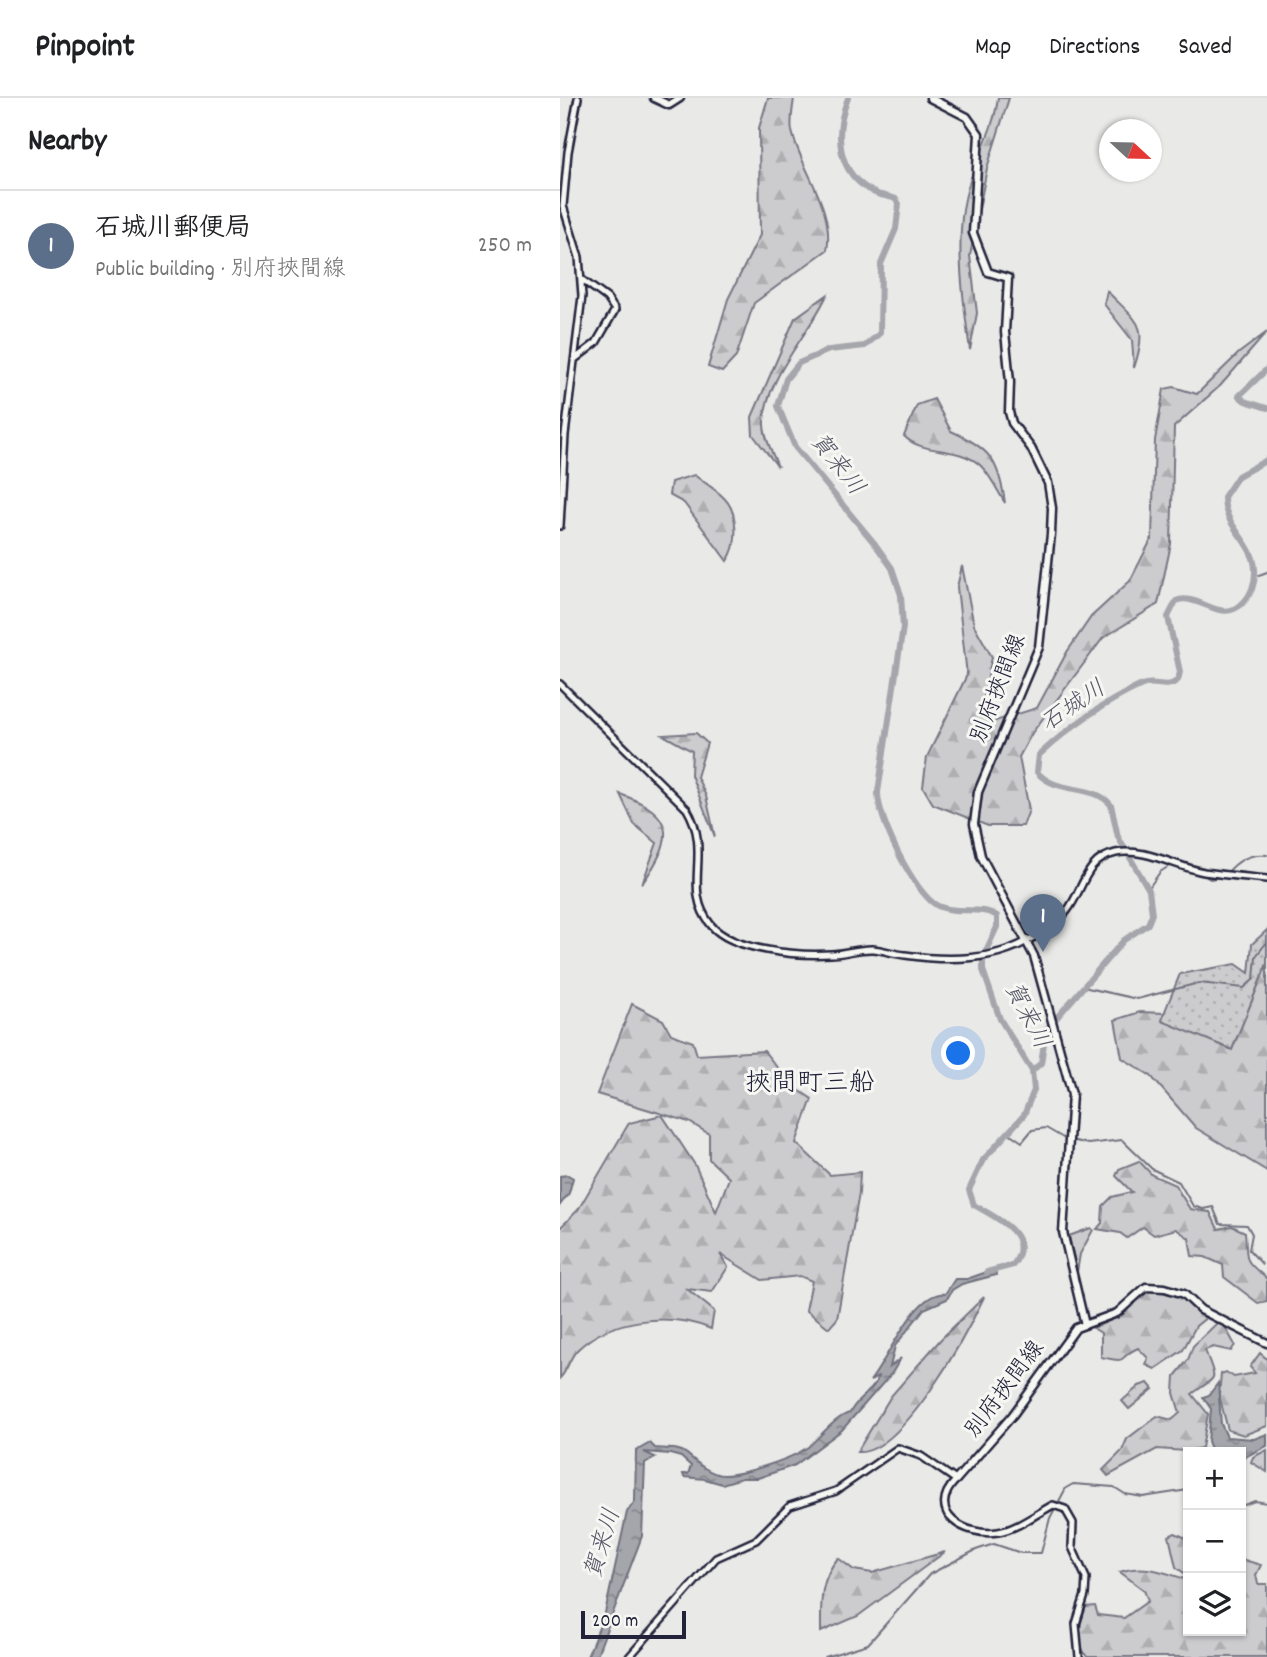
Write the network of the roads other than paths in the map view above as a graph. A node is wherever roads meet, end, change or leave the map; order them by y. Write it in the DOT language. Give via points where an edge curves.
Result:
graph roads {
  1 [pos="578,98"];
  2 [pos="654,98"];
  3 [pos="680,98"];
  4 [pos="930,98"];
  5 [pos="581,279"];
  6 [pos="575,359"];
  7 [pos="560,526"];
  8 [pos="560,684"];
  9 [pos="1267,879"];
  10 [pos="1028,940"];
  11 [pos="1085,1325"];
  12 [pos="1267,1343"];
  13 [pos="956,1480"];
  14 [pos="629,1657"];
  15 [pos="1079,1657"];
  1 -- 5 [label="main road" via="563,199"];
  2 -- 3 [label="main road" via="669,105"];
  4 -- 10 [label="main road, 別府挾間線" via="967,117 979,134 973,233 988,272 1008,278 1009,412 1050,491 1051,541 1039,647 974,810 975,841 981,856"];
  5 -- 6 [label="main road"];
  5 -- 6 [label="main road" via="615,310 596,343"];
  6 -- 7 [label="main road"];
  8 -- 10 [label="main road" via="687,809 699,831 696,890 700,906 711,925 736,944 819,954 874,949 969,958"];
  9 -- 10 [label="main road" via="1202,871 1130,852 1114,853 1092,865 1059,920"];
  10 -- 11 [label="main road, 別府挾間線" via="1072,1094 1063,1232"];
  11 -- 12 [label="main road, 別府挾間線" via="1118,1314 1152,1286 1184,1294 1201,1310"];
  11 -- 13 [label="main road, 別府挾間線" via="1070,1334 1012,1416"];
  13 -- 14 [label="main road" via="921,1456 898,1448 836,1491 790,1506 756,1540 716,1558"];
  13 -- 15 [label="main road" via="946,1493 945,1505 950,1518 963,1528 999,1532 1053,1505 1070,1515 1072,1547 1086,1578 1076,1624"];
}
